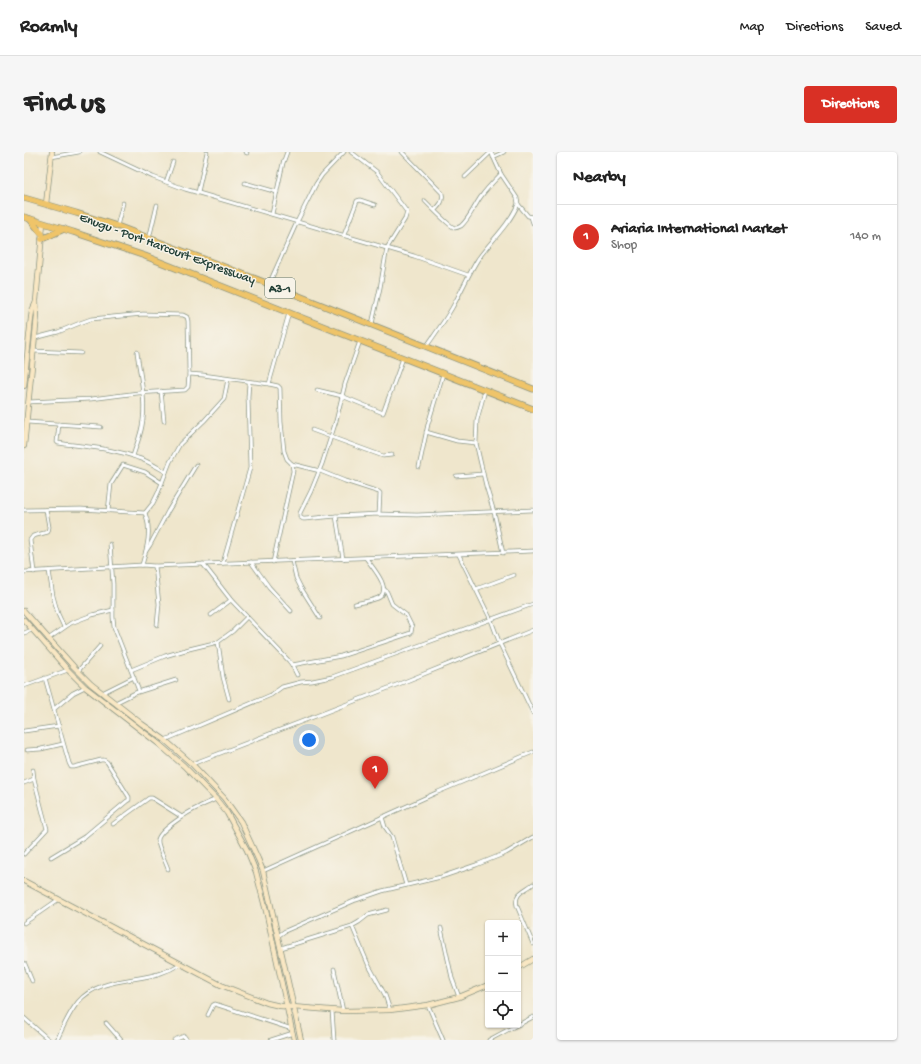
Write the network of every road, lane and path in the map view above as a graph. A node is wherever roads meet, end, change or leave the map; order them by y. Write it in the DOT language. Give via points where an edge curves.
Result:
graph roads {
  1 [pos="79,152"];
  2 [pos="100,152"];
  3 [pos="207,152"];
  4 [pos="286,152"];
  5 [pos="344,152"];
  6 [pos="351,152"];
  7 [pos="402,152"];
  8 [pos="491,152"];
  9 [pos="504,152"];
  10 [pos="52,155"];
  11 [pos="493,157"];
  12 [pos="173,162"];
  13 [pos="501,174"];
  14 [pos="465,177"];
  15 [pos="166,182"];
  16 [pos="245,182"];
  17 [pos="198,192"];
  18 [pos="277,192"];
  19 [pos="24,198"];
  20 [pos="425,201"];
  21 [pos="123,203"];
  22 [pos="46,204"];
  23 [pos="518,204"];
  24 [pos="157,205"];
  25 [pos="375,205"];
  26 [pos="435,210"];
  27 [pos="272,214"];
  28 [pos="532,217"];
  29 [pos="27,218"];
  30 [pos="297,222"];
  31 [pos="43,223"];
  32 [pos="533,223"];
  33 [pos="117,226"];
  34 [pos="64,229"];
  35 [pos="344,235"];
  36 [pos="42,237"];
  37 [pos="149,239"];
  38 [pos="387,248"];
  39 [pos="468,276"];
  40 [pos="269,284"];
  41 [pos="36,301"];
  42 [pos="289,313"];
  43 [pos="372,325"];
  44 [pos="35,338"];
  45 [pos="360,341"];
  46 [pos="426,347"];
  47 [pos="33,351"];
  48 [pos="137,352"];
  49 [pos="81,354"];
  50 [pos="403,358"];
  51 [pos="189,374"];
  52 [pos="443,374"];
  53 [pos="228,378"];
  54 [pos="249,382"];
  55 [pos="269,384"];
  56 [pos="24,386"];
  57 [pos="318,390"];
  58 [pos="485,390"];
  59 [pos="533,390"];
  60 [pos="161,391"];
  61 [pos="142,393"];
  62 [pos="342,396"];
  63 [pos="28,402"];
  64 [pos="533,409"];
  65 [pos="164,421"];
  66 [pos="27,422"];
  67 [pos="60,424"];
  68 [pos="101,427"];
  69 [pos="312,430"];
  70 [pos="426,432"];
  71 [pos="331,437"];
  72 [pos="476,443"];
  73 [pos="24,446"];
  74 [pos="392,455"];
  75 [pos="133,456"];
  76 [pos="292,464"];
  77 [pos="196,465"];
  78 [pos="419,467"];
  79 [pos="320,471"];
  80 [pos="166,472"];
  81 [pos="483,474"];
  82 [pos="456,476"];
  83 [pos="162,483"];
  84 [pos="24,510"];
  85 [pos="46,510"];
  86 [pos="533,510"];
  87 [pos="108,511"];
  88 [pos="494,512"];
  89 [pos="145,513"];
  90 [pos="379,514"];
  91 [pos="336,516"];
  92 [pos="110,544"];
  93 [pos="146,551"];
  94 [pos="533,551"];
  95 [pos="503,553"];
  96 [pos="459,555"];
  97 [pos="366,558"];
  98 [pos="343,559"];
  99 [pos="292,561"];
  100 [pos="251,562"];
  101 [pos="273,562"];
  102 [pos="223,563"];
  103 [pos="203,564"];
  104 [pos="142,565"];
  105 [pos="155,566"];
  106 [pos="111,568"];
  107 [pos="50,571"];
  108 [pos="24,572"];
  109 [pos="34,572"];
  110 [pos="514,575"];
  111 [pos="384,589"];
  112 [pos="476,589"];
  113 [pos="232,600"];
  114 [pos="355,604"];
  115 [pos="533,604"];
  116 [pos="113,610"];
  117 [pos="24,611"];
  118 [pos="291,611"];
  119 [pos="211,615"];
  120 [pos="247,617"];
  121 [pos="320,618"];
  122 [pos="24,620"];
  123 [pos="491,620"];
  124 [pos="157,625"];
  125 [pos="64,627"];
  126 [pos="32,630"];
  127 [pos="533,630"];
  128 [pos="24,633"];
  129 [pos="48,640"];
  130 [pos="218,642"];
  131 [pos="500,644"];
  132 [pos="100,646"];
  133 [pos="292,665"];
  134 [pos="68,670"];
  135 [pos="131,670"];
  136 [pos="78,671"];
  137 [pos="297,675"];
  138 [pos="134,677"];
  139 [pos="45,678"];
  140 [pos="176,680"];
  141 [pos="24,686"];
  142 [pos="85,686"];
  143 [pos="139,691"];
  144 [pos="105,696"];
  145 [pos="229,699"];
  146 [pos="115,704"];
  147 [pos="54,708"];
  148 [pos="533,713"];
  149 [pos="59,726"];
  150 [pos="24,731"];
  151 [pos="165,740"];
  152 [pos="64,744"];
  153 [pos="27,750"];
  154 [pos="533,752"];
  155 [pos="192,764"];
  156 [pos="33,770"];
  157 [pos="34,779"];
  158 [pos="24,783"];
  159 [pos="216,799"];
  160 [pos="182,817"];
  161 [pos="382,817"];
  162 [pos="113,824"];
  163 [pos="533,837"];
  164 [pos="24,854"];
  165 [pos="52,857"];
  166 [pos="168,869"];
  167 [pos="263,871"];
  168 [pos="24,882"];
  169 [pos="533,884"];
  170 [pos="406,885"];
  171 [pos="59,899"];
  172 [pos="387,910"];
  173 [pos="24,922"];
  174 [pos="352,926"];
  175 [pos="441,928"];
  176 [pos="278,936"];
  177 [pos="533,944"];
  178 [pos="281,948"];
  179 [pos="533,959"];
  180 [pos="24,964"];
  181 [pos="180,964"];
  182 [pos="521,966"];
  183 [pos="334,969"];
  184 [pos="32,981"];
  185 [pos="485,986"];
  186 [pos="459,996"];
  187 [pos="428,1005"];
  188 [pos="287,1007"];
  189 [pos="294,1007"];
  190 [pos="332,1010"];
  191 [pos="390,1010"];
  192 [pos="344,1011"];
  193 [pos="208,1015"];
  194 [pos="533,1017"];
  195 [pos="24,1018"];
  196 [pos="106,1023"];
  197 [pos="521,1023"];
  198 [pos="512,1028"];
  199 [pos="293,1031"];
  200 [pos="49,1040"];
  201 [pos="57,1040"];
  202 [pos="121,1040"];
  203 [pos="174,1040"];
  204 [pos="187,1040"];
  205 [pos="271,1040"];
  206 [pos="294,1040"];
  207 [pos="300,1040"];
  208 [pos="334,1040"];
  209 [pos="443,1040"];
  210 [pos="489,1040"];
  1 -- 10 [label="street"];
  2 -- 15 [label="street"];
  3 -- 17 [label="street"];
  4 -- 18 [label="street"];
  5 -- 30 [label="street" via="322,175"];
  6 -- 38 [label="street" via="377,172 406,212 405,219"];
  7 -- 26 [label="street" via="442,193 442,201"];
  8 -- 11 [label="street"];
  8 -- 14 [label="street"];
  9 -- 11 [label="street"];
  10 -- 22 [label="main road"];
  11 -- 13 [label="street"];
  12 -- 15 [label="street"];
  13 -- 23 [label="street" via="517,198"];
  13 -- 26 [label="street" via="480,198 461,226 453,228"];
  15 -- 17 [label="street"];
  16 -- 18 [label="street"];
  17 -- 27 [label="street"];
  18 -- 27 [label="street"];
  19 -- 22 [label="highway, Enugu - Port Harcourt Expressway / A3-1"];
  20 -- 26 [label="street"];
  21 -- 33 [label="street"];
  22 -- 33 [label="highway, Enugu - Port Harcourt Expressway / A3-1"];
  23 -- 28 [label="street"];
  23 -- 39 [label="street" via="508,222"];
  24 -- 37 [label="street"];
  25 -- 35 [label="street" via="357,201"];
  27 -- 30 [label="street"];
  28 -- 32 [label="street"];
  29 -- 31 [label="highway, Enugu - Port Harcourt Expressway / A3-1"];
  29 -- 36 [label="highway"];
  30 -- 35 [label="street"];
  30 -- 40 [label="street"];
  31 -- 34 [label="highway, Enugu - Port Harcourt Expressway / A3-1"];
  31 -- 36 [label="main road"];
  33 -- 37 [label="highway, Enugu - Port Harcourt Expressway / A3-1"];
  34 -- 36 [label="highway"];
  34 -- 42 [label="highway, Enugu - Port Harcourt Expressway / A3-1" via="145,256"];
  35 -- 38 [label="street"];
  36 -- 41 [label="main road"];
  37 -- 40 [label="highway, Enugu - Port Harcourt Expressway / A3-1"];
  38 -- 39 [label="street"];
  38 -- 43 [label="street"];
  39 -- 46 [label="street" via="451,309"];
  40 -- 43 [label="highway, Enugu - Port Harcourt Expressway / A3-1"];
  41 -- 44 [label="main road" via="38,316"];
  41 -- 56 [label="main road" via="31,318"];
  42 -- 45 [label="highway, Enugu - Port Harcourt Expressway / A3-1"];
  42 -- 55 [label="street"];
  43 -- 46 [label="highway, Enugu - Port Harcourt Expressway / A3-1"];
  44 -- 47 [label="main road"];
  44 -- 51 [label="street" via="91,319 143,314 183,315 188,321"];
  45 -- 50 [label="highway, Enugu - Port Harcourt Expressway / A3-1"];
  45 -- 62 [label="street"];
  46 -- 59 [label="highway, Enugu - Port Harcourt Expressway / A3-1"];
  47 -- 49 [label="street"];
  47 -- 63 [label="main road"];
  48 -- 61 [label="street"];
  50 -- 52 [label="highway, Enugu - Port Harcourt Expressway / A3-1"];
  50 -- 62 [label="street" via="383,413"];
  51 -- 53 [label="street"];
  51 -- 60 [label="street" via="187,389"];
  52 -- 58 [label="highway, Enugu - Port Harcourt Expressway / A3-1"];
  52 -- 70 [label="street"];
  53 -- 54 [label="street"];
  53 -- 80 [label="street" via="224,399 180,444"];
  54 -- 55 [label="street"];
  54 -- 102 [label="street" via="250,468"];
  55 -- 76 [label="street" via="280,388 284,451"];
  57 -- 62 [label="street"];
  58 -- 64 [label="highway, Enugu - Port Harcourt Expressway / A3-1"];
  58 -- 72 [label="street" via="477,420"];
  60 -- 61 [label="street"];
  60 -- 65 [label="street"];
  61 -- 63 [label="street"];
  61 -- 75 [label="street" via="142,425"];
  62 -- 71 [label="street"];
  63 -- 66 [label="main road"];
  66 -- 67 [label="street"];
  66 -- 73 [label="main road"];
  67 -- 68 [label="street"];
  67 -- 75 [label="street" via="58,443 104,448"];
  69 -- 71 [label="street"];
  70 -- 72 [label="street" via="457,441"];
  70 -- 78 [label="street"];
  71 -- 74 [label="street" via="382,456"];
  71 -- 79 [label="street"];
  72 -- 81 [label="street"];
  75 -- 80 [label="street"];
  76 -- 79 [label="street"];
  76 -- 101 [label="street" via="293,471"];
  77 -- 93 [label="street"];
  79 -- 90 [label="street" via="379,492"];
  79 -- 91 [label="street" via="300,517 305,519"];
  80 -- 83 [label="street"];
  81 -- 82 [label="street"];
  81 -- 88 [label="street"];
  83 -- 87 [label="street" via="145,472 123,465 112,484"];
  83 -- 89 [label="street" via="153,503"];
  84 -- 85 [label="street"];
  85 -- 87 [label="street"];
  85 -- 109 [label="street" via="48,532 33,536 30,540"];
  86 -- 88 [label="street"];
  87 -- 89 [label="street"];
  88 -- 90 [label="street"];
  88 -- 95 [label="street"];
  89 -- 93 [label="street" via="148,523"];
  90 -- 91 [label="street"];
  91 -- 98 [label="street"];
  92 -- 106 [label="street"];
  93 -- 104 [label="street"];
  94 -- 95 [label="street"];
  95 -- 96 [label="street"];
  96 -- 97 [label="street"];
  96 -- 112 [label="street"];
  97 -- 98 [label="street"];
  97 -- 111 [label="street" via="384,584"];
  98 -- 99 [label="street"];
  99 -- 101 [label="street"];
  99 -- 121 [label="street" via="296,578"];
  100 -- 101 [label="street"];
  100 -- 102 [label="street"];
  100 -- 118 [label="street"];
  102 -- 103 [label="street"];
  103 -- 105 [label="street"];
  103 -- 113 [label="street"];
  104 -- 105 [label="street"];
  104 -- 106 [label="street"];
  105 -- 124 [label="street" via="159,604"];
  106 -- 107 [label="street"];
  106 -- 116 [label="street"];
  107 -- 109 [label="street"];
  107 -- 125 [label="street" via="53,596"];
  108 -- 109 [label="street"];
  110 -- 112 [label="street"];
  111 -- 114 [label="street" via="381,596"];
  111 -- 133 [label="street" via="390,602 406,615 412,627 411,633 341,656"];
  112 -- 123 [label="street"];
  113 -- 119 [label="street"];
  113 -- 120 [label="street"];
  115 -- 123 [label="street"];
  116 -- 125 [label="street" via="92,615"];
  116 -- 135 [label="street" via="117,637"];
  117 -- 129 [label="main road"];
  120 -- 130 [label="street"];
  120 -- 133 [label="street"];
  122 -- 126 [label="main road"];
  123 -- 131 [label="street"];
  123 -- 151 [label="street" via="332,677 282,687 271,695"];
  125 -- 129 [label="street"];
  126 -- 128 [label="street"];
  126 -- 134 [label="main road"];
  127 -- 131 [label="street"];
  129 -- 136 [label="main road"];
  130 -- 135 [label="street" via="165,656"];
  130 -- 145 [label="street"];
  131 -- 148 [label="street"];
  131 -- 155 [label="street"];
  132 -- 136 [label="street"];
  133 -- 137 [label="street"];
  134 -- 139 [label="street"];
  134 -- 142 [label="main road"];
  135 -- 138 [label="street"];
  136 -- 144 [label="main road"];
  138 -- 143 [label="street"];
  138 -- 144 [label="street" via="104,692"];
  139 -- 141 [label="street"];
  139 -- 147 [label="street"];
  140 -- 143 [label="street"];
  142 -- 147 [label="street"];
  142 -- 159 [label="main road" via="159,744"];
  143 -- 146 [label="street"];
  144 -- 146 [label="main road"];
  146 -- 151 [label="main road"];
  147 -- 149 [label="street"];
  149 -- 150 [label="street"];
  149 -- 152 [label="street"];
  151 -- 155 [label="main road"];
  152 -- 153 [label="street"];
  152 -- 165 [label="street" via="71,767 101,760 107,762 129,800 84,836"];
  154 -- 161 [label="street"];
  155 -- 167 [label="main road" via="224,798 241,822"];
  156 -- 157 [label="street"];
  157 -- 158 [label="street"];
  157 -- 164 [label="street" via="47,829"];
  159 -- 160 [label="street"];
  159 -- 188 [label="main road" via="236,828 256,872"];
  160 -- 162 [label="street" via="149,798"];
  160 -- 166 [label="street" via="158,837"];
  161 -- 167 [label="street"];
  161 -- 170 [label="street" via="392,837"];
  163 -- 170 [label="street" via="506,853 476,865"];
  167 -- 176 [label="main road"];
  168 -- 171 [label="main road"];
  169 -- 177 [label="street" via="515,900"];
  170 -- 176 [label="street" via="356,900"];
  171 -- 173 [label="street"];
  171 -- 181 [label="main road"];
  172 -- 174 [label="street" via="368,915"];
  174 -- 178 [label="street"];
  174 -- 191 [label="street"];
  175 -- 186 [label="street" via="452,978"];
  176 -- 178 [label="main road"];
  178 -- 189 [label="main road"];
  179 -- 182 [label="main road"];
  180 -- 184 [label="street"];
  181 -- 188 [label="main road" via="221,985 267,1003"];
  181 -- 201 [label="street" via="160,974 105,985 89,993 78,1002"];
  183 -- 192 [label="street"];
  185 -- 186 [label="main road"];
  186 -- 187 [label="main road"];
  187 -- 191 [label="main road"];
  187 -- 209 [label="street"];
  188 -- 189 [label="main road"];
  188 -- 199 [label="main road"];
  189 -- 190 [label="main road"];
  189 -- 207 [label="main road"];
  190 -- 192 [label="main road"];
  190 -- 208 [label="street"];
  191 -- 192 [label="main road"];
  193 -- 199 [label="street" via="215,1004"];
  194 -- 197 [label="street"];
  195 -- 200 [label="street"];
  196 -- 202 [label="street"];
  198 -- 210 [label="street"];
  199 -- 205 [label="street"];
  199 -- 206 [label="main road"];
  203 -- 204 [label="street" via="184,1036"];
}
